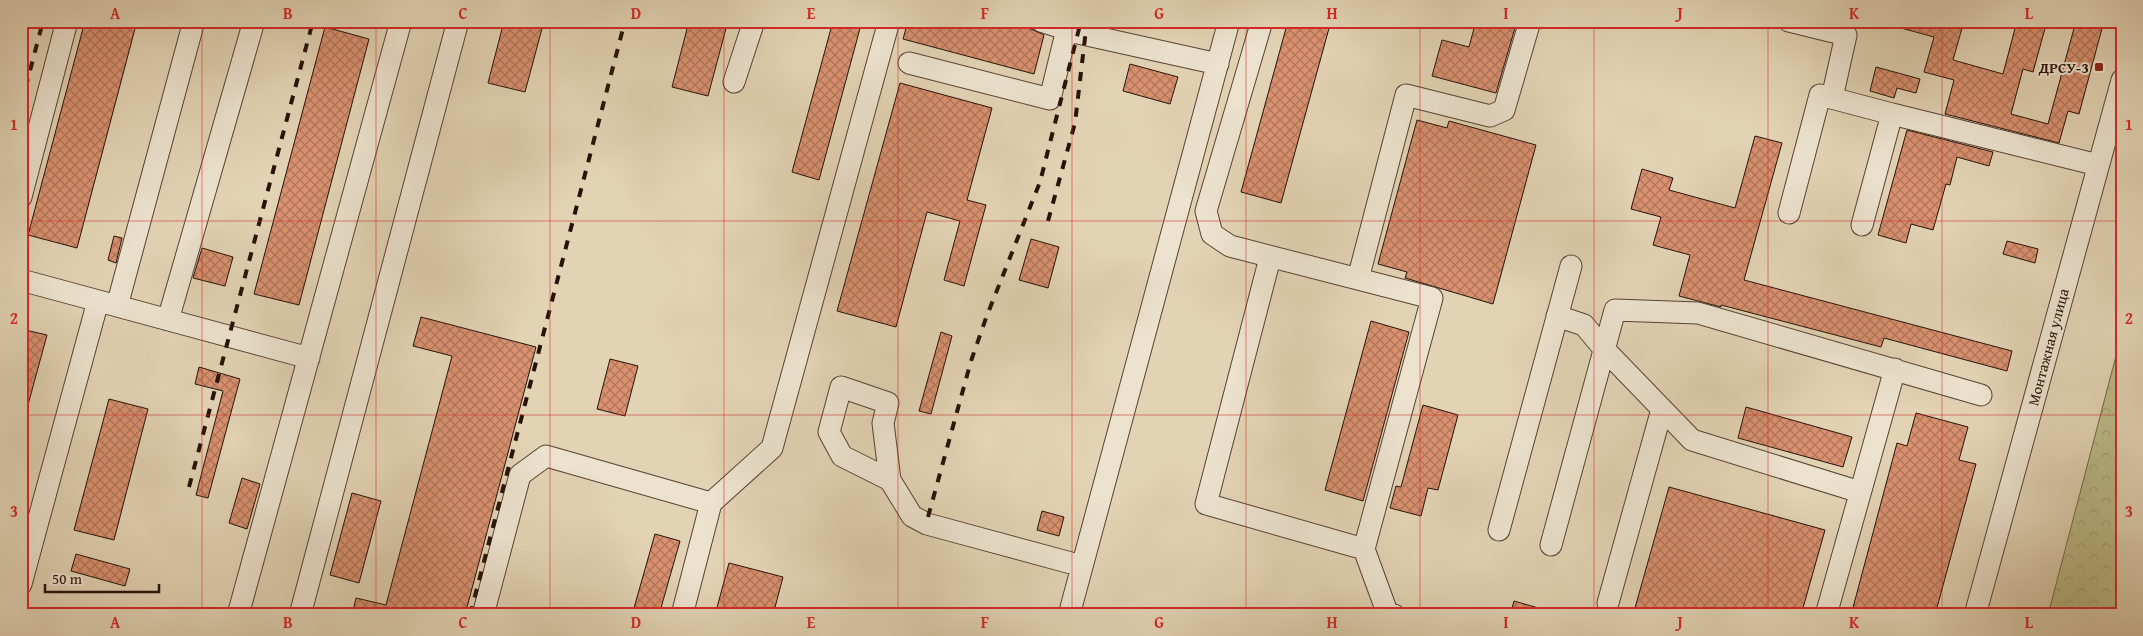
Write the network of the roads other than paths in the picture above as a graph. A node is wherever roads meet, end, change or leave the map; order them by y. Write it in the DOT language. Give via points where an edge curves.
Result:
graph roads {
  1 [pos="67,21"];
  2 [pos="194,21"];
  3 [pos="254,21"];
  4 [pos="401,21"];
  5 [pos="458,21"];
  6 [pos="754,21"];
  7 [pos="889,21"];
  8 [pos="1041,21"];
  9 [pos="1229,21"];
  10 [pos="1262,21"];
  11 [pos="1530,21"];
  12 [pos="1789,21"];
  13 [pos="1067,29"];
  14 [pos="909,64"];
  15 [pos="1218,64"];
  16 [pos="2122,80"];
  17 [pos="734,82"];
  18 [pos="1832,98"];
  19 [pos="1892,114"];
  20 [pos="2098,165"];
  21 [pos="21,198"];
  22 [pos="1789,213"];
  23 [pos="1862,225"];
  24 [pos="1270,258"];
  25 [pos="1571,266"];
  26 [pos="21,280"];
  27 [pos="1358,280"];
  28 [pos="107,304"];
  29 [pos="1557,316"];
  30 [pos="168,320"];
  31 [pos="1604,349"];
  32 [pos="309,358"];
  33 [pos="1895,369"];
  34 [pos="1981,396"];
  35 [pos="1662,409"];
  36 [pos="890,480"];
  37 [pos="1860,492"];
  38 [pos="711,503"];
  39 [pos="1499,530"];
  40 [pos="1552,545"];
  41 [pos="1364,549"];
  42 [pos="1082,566"];
  43 [pos="21,584"];
  44 [pos="1608,603"];
  45 [pos="238,615"];
  46 [pos="300,615"];
  47 [pos="484,615"];
  48 [pos="682,615"];
  49 [pos="1069,615"];
  50 [pos="1394,615"];
  51 [pos="1826,615"];
  52 [pos="1975,615"];
  1 -- 21 [label="street"];
  2 -- 28 [label="street"];
  3 -- 30 [label="street"];
  4 -- 32 [label="street"];
  5 -- 46 [label="street"];
  6 -- 17 [label="street"];
  7 -- 38 [label="street" via="772,448"];
  8 -- 13 [label="street"];
  9 -- 15 [label="street"];
  10 -- 24 [label="street" via="1206,212 1212,234 1230,246"];
  11 -- 27 [label="street" via="1504,110 1490,116 1406,95"];
  12 -- 18 [label="street" via="1846,34"];
  13 -- 14 [label="street" via="1050,99"];
  13 -- 15 [label="street"];
  15 -- 42 [label="street"];
  16 -- 20 [label="street, Монтажная улица"];
  18 -- 19 [label="street"];
  18 -- 22 [label="street" via="1820,95"];
  19 -- 20 [label="street"];
  19 -- 23 [label="street"];
  20 -- 52 [label="street, Монтажная улица"];
  24 -- 27 [label="street"];
  24 -- 41 [label="street" via="1206,504"];
  25 -- 29 [label="street"];
  26 -- 28 [label="street"];
  27 -- 41 [label="street" via="1432,298"];
  28 -- 30 [label="street"];
  28 -- 43 [label="street"];
  29 -- 31 [label="street" via="1584,325"];
  29 -- 39 [label="street"];
  30 -- 32 [label="street"];
  31 -- 33 [label="street" via="1615,310 1698,313"];
  31 -- 35 [label="street"];
  31 -- 40 [label="street"];
  32 -- 45 [label="street"];
  33 -- 34 [label="street"];
  33 -- 37 [label="street"];
  35 -- 37 [label="street" via="1692,440"];
  35 -- 44 [label="street"];
  36 -- 42 [label="street" via="912,516 927,524"];
  37 -- 51 [label="street"];
  38 -- 47 [label="street" via="546,456 520,475"];
  38 -- 48 [label="street"];
  41 -- 50 [label="street" via="1387,612"];
  42 -- 49 [label="street"];
}
